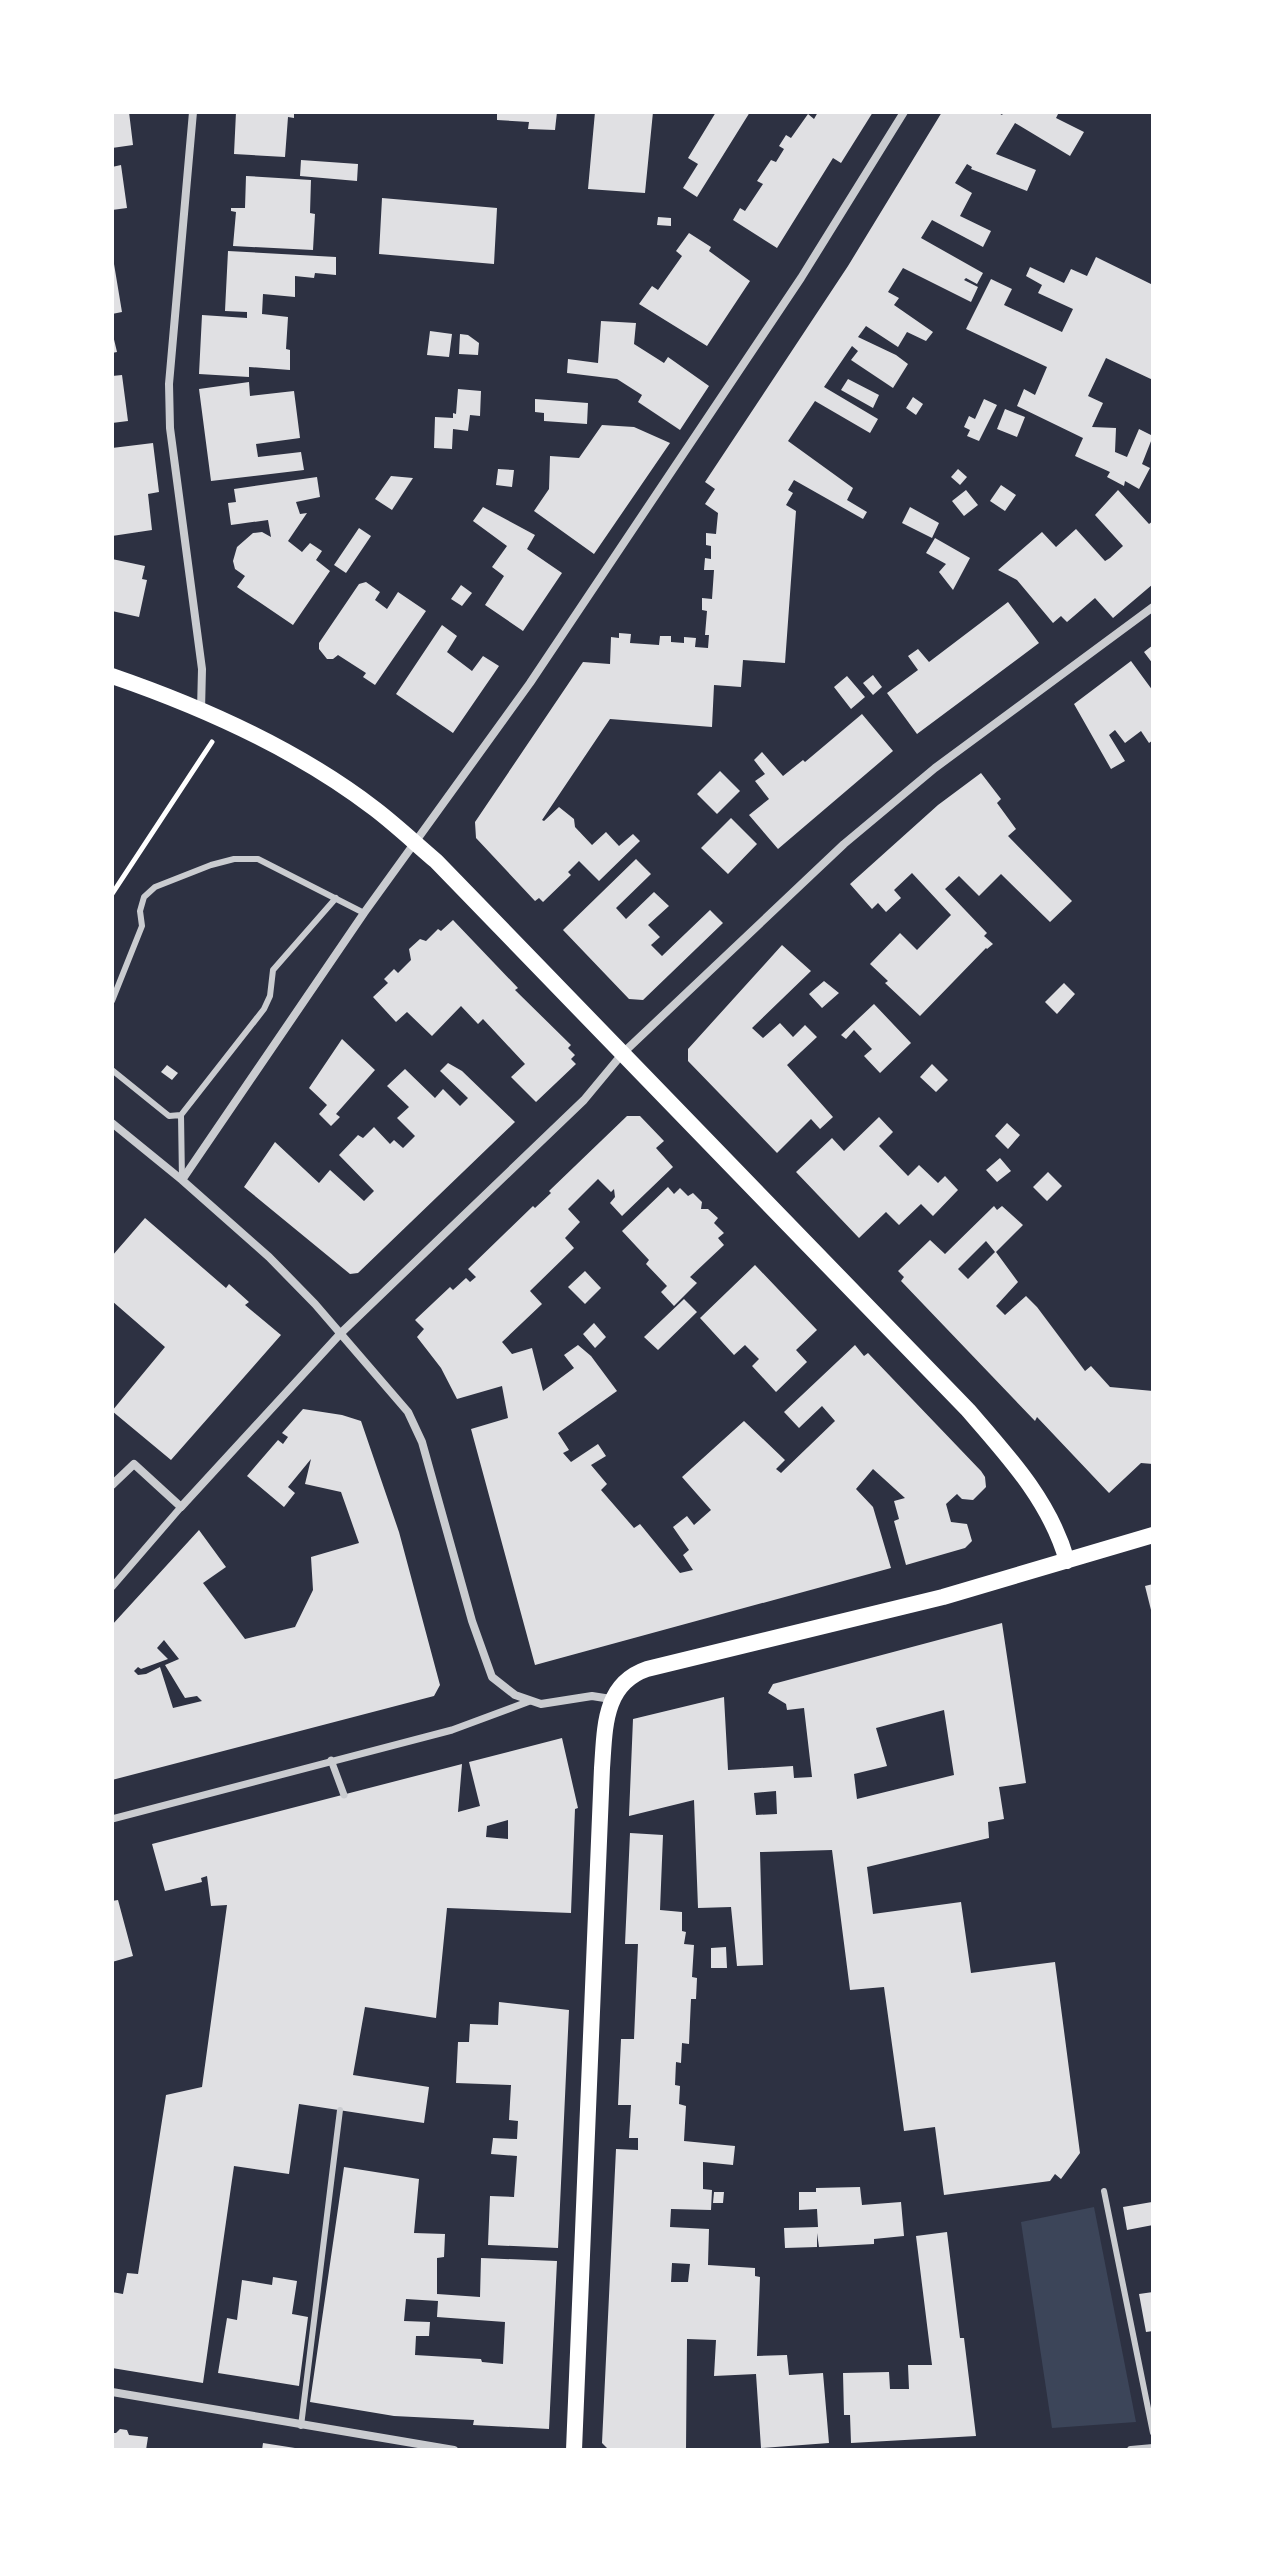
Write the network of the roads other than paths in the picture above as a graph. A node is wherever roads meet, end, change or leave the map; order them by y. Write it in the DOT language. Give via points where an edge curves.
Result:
graph roads {
  1 [pos="193,112"];
  2 [pos="904,112"];
  3 [pos="1153,607"];
  4 [pos="112,676"];
  5 [pos="201,710"];
  6 [pos="414,843"];
  7 [pos="336,898"];
  8 [pos="364,913"];
  9 [pos="112,1001"];
  10 [pos="623,1053"];
  11 [pos="112,1070"];
  12 [pos="181,1115"];
  13 [pos="112,1123"];
  14 [pos="182,1180"];
  15 [pos="341,1333"];
  16 [pos="112,1485"];
  17 [pos="181,1507"];
  18 [pos="1153,1535"];
  19 [pos="1067,1561"];
  20 [pos="112,1587"];
  21 [pos="611,1699"];
  22 [pos="530,1701"];
  23 [pos="331,1760"];
  24 [pos="344,1795"];
  25 [pos="112,1819"];
  26 [pos="340,2110"];
  27 [pos="1104,2191"];
  28 [pos="112,2392"];
  29 [pos="301,2426"];
  30 [pos="1153,2433"];
  31 [pos="1153,2448"];
  32 [pos="454,2450"];
  33 [pos="574,2450"];
  34 [pos="1131,2450"];
  1 -- 5 [label="street" via="169,384 170,428 202,669"];
  2 -- 6 [label="street" via="801,278 530,683"];
  3 -- 10 [label="street" via="935,768 855,834"];
  4 -- 5 [label="main road"];
  5 -- 6 [label="main road" via="302,760 377,810"];
  6 -- 8 [label="street"];
  6 -- 10 [label="main road"];
  7 -- 8 [label="lane"];
  7 -- 9 [label="lane" via="258,859 211,865 155,887 144,897 142,926"];
  7 -- 12 [label="lane" via="273,970 264,1009"];
  8 -- 14 [label="street"];
  10 -- 15 [label="street" via="584,1100"];
  10 -- 19 [label="main road" via="968,1410 1026,1480 1060,1537"];
  11 -- 12 [label="lane" via="169,1116"];
  12 -- 14 [label="lane"];
  13 -- 14 [label="street"];
  14 -- 15 [label="street" via="269,1257"];
  15 -- 17 [label="street"];
  15 -- 22 [label="street" via="416,1427 488,1668 502,1687"];
  16 -- 17 [label="street" via="134,1464"];
  17 -- 20 [label="street"];
  18 -- 19 [label="main road"];
  19 -- 21 [label="main road" via="647,1669 626,1680"];
  21 -- 22 [label="street"];
  21 -- 33 [label="main road" via="602,1768"];
  22 -- 23 [label="street" via="452,1730"];
  23 -- 24 [label="street"];
  23 -- 25 [label="street"];
  26 -- 29 [label="lane"];
  27 -- 30 [label="lane"];
  28 -- 29 [label="street"];
  29 -- 32 [label="street"];
  31 -- 34 [label="street"];
}
